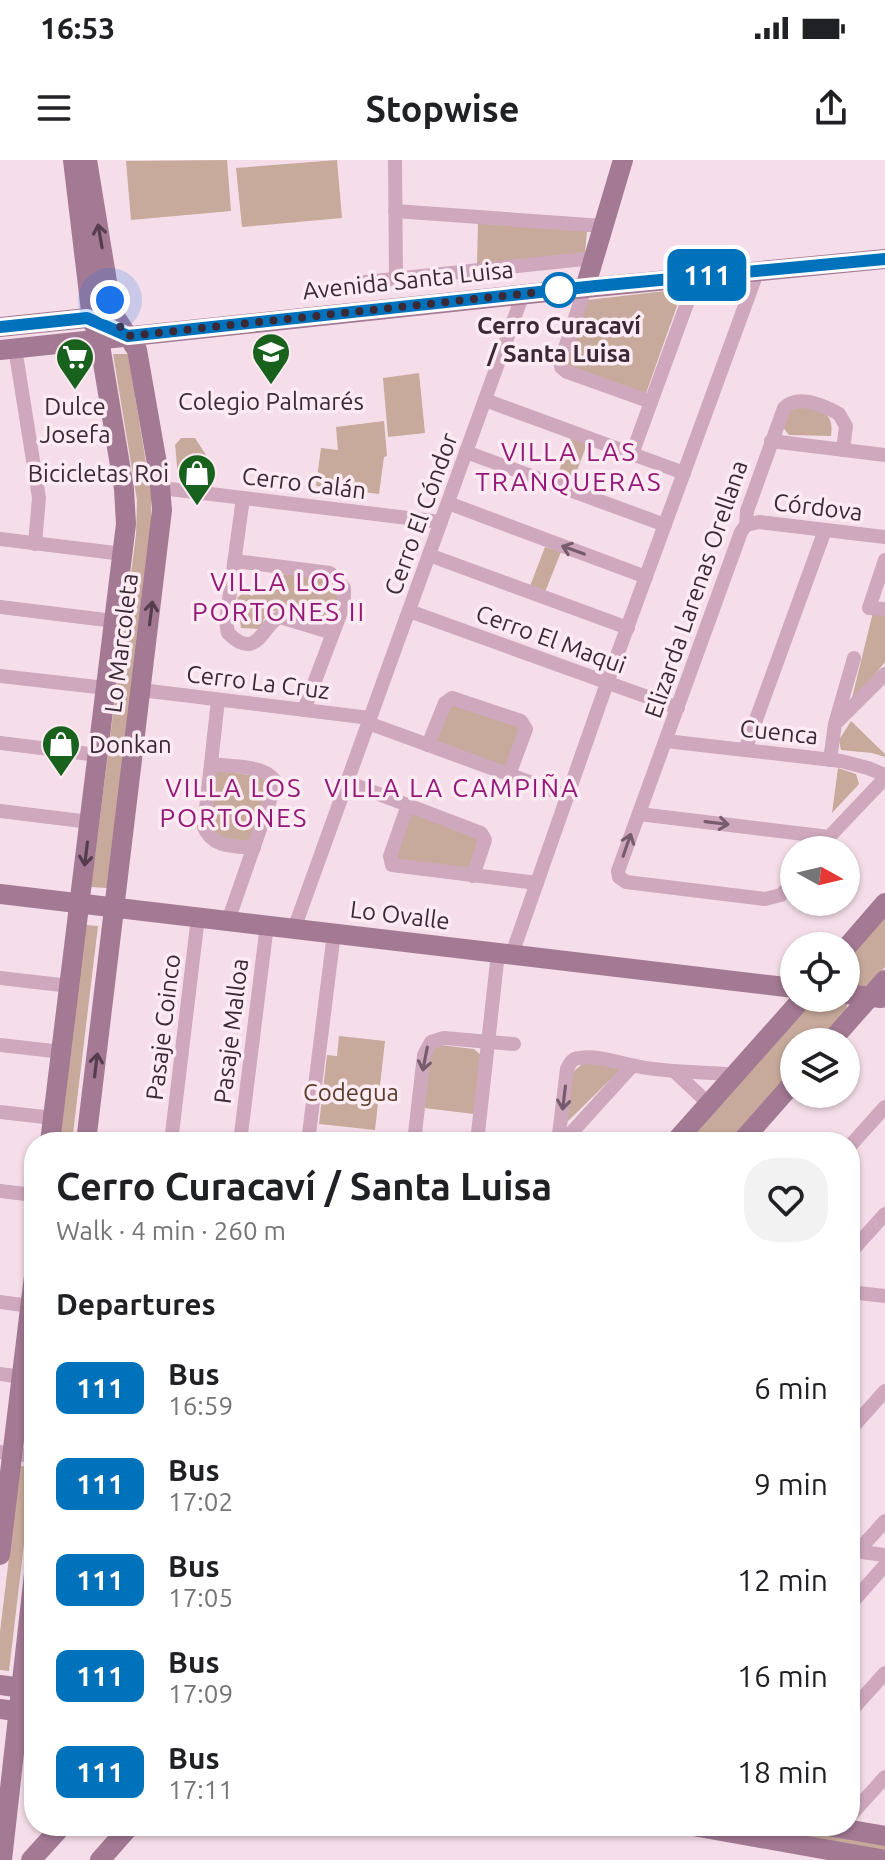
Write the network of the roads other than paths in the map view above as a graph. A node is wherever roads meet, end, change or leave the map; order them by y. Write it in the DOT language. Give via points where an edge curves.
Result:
graph roads {
  1 [pos="73,160"];
  2 [pos="87,160"];
  3 [pos="395,160"];
  4 [pos="623,160"];
  5 [pos="395,211"];
  6 [pos="603,226"];
  7 [pos="594,258"];
  8 [pos="885,259"];
  9 [pos="758,270"];
  10 [pos="697,276"];
  11 [pos="396,279"];
  12 [pos="365,282"];
  13 [pos="585,288"];
  14 [pos="523,294"];
  15 [pos="92,319"];
  16 [pos="0,327"];
  17 [pos="128,336"];
  18 [pos="99,339"];
  19 [pos="7,349"];
  20 [pos="485,400"];
  21 [pos="651,402"];
  22 [pos="771,441"];
  23 [pos="843,450"];
  24 [pos="466,452"];
  25 [pos="632,454"];
  26 [pos="885,455"];
  27 [pos="684,473"];
  28 [pos="161,488"];
  29 [pos="243,498"];
  30 [pos="448,503"];
  31 [pos="441,522"];
  32 [pos="665,525"];
  33 [pos="746,525"];
  34 [pos="825,530"];
  35 [pos="885,537"];
  36 [pos="0,539"];
  37 [pos="35,544"];
  38 [pos="123,554"];
  39 [pos="429,555"];
  40 [pos="885,560"];
  41 [pos="235,561"];
  42 [pos="646,577"];
  43 [pos="0,607"];
  44 [pos="885,609"];
  45 [pos="409,611"];
  46 [pos="114,621"];
  47 [pos="628,628"];
  48 [pos="333,633"];
  49 [pos="854,658"];
  50 [pos="885,674"];
  51 [pos="0,676"];
  52 [pos="607,683"];
  53 [pos="106,688"];
  54 [pos="141,690"];
  55 [pos="218,700"];
  56 [pos="678,708"];
  57 [pos="304,710"];
  58 [pos="369,721"];
  59 [pos="835,724"];
  60 [pos="666,741"];
  61 [pos="0,743"];
  62 [pos="428,745"];
  63 [pos="745,750"];
  64 [pos="98,755"];
  65 [pos="830,760"];
  66 [pos="211,764"];
  67 [pos="509,775"];
  68 [pos="885,776"];
  69 [pos="347,782"];
  70 [pos="568,796"];
  71 [pos="408,805"];
  72 [pos="0,811"];
  73 [pos="639,814"];
  74 [pos="90,822"];
  75 [pos="821,836"];
  76 [pos="830,836"];
  77 [pos="254,848"];
  78 [pos="473,876"];
  79 [pos="537,883"];
  80 [pos="0,894"];
  81 [pos="780,894"];
  82 [pos="885,903"];
  83 [pos="80,904"];
  84 [pos="115,907"];
  85 [pos="198,917"];
  86 [pos="228,921"];
  87 [pos="267,925"];
  88 [pos="294,929"];
  89 [pos="860,932"];
  90 [pos="334,933"];
  91 [pos="506,954"];
  92 [pos="0,978"];
  93 [pos="885,980"];
  94 [pos="70,986"];
  95 [pos="780,986"];
  96 [pos="878,997"];
  97 [pos="791,1012"];
  98 [pos="845,1028"];
  99 [pos="489,1043"];
  100 [pos="514,1044"];
  101 [pos="0,1045"];
  102 [pos="62,1052"];
  103 [pos="632,1066"];
  104 [pos="674,1071"];
  105 [pos="735,1075"];
  106 [pos="780,1098"];
  107 [pos="709,1104"];
  108 [pos="885,1107"];
  109 [pos="0,1112"];
  110 [pos="53,1118"];
  111 [pos="51,1132"];
  112 [pos="87,1132"];
  113 [pos="172,1132"];
  114 [pos="241,1132"];
  115 [pos="309,1132"];
  116 [pos="415,1132"];
  117 [pos="478,1132"];
  118 [pos="562,1132"];
  119 [pos="570,1132"];
  120 [pos="684,1132"];
  121 [pos="750,1132"];
  122 [pos="860,1135"];
  123 [pos="0,1191"];
  124 [pos="24,1194"];
  125 [pos="885,1214"];
  126 [pos="860,1242"];
  127 [pos="860,1294"];
  128 [pos="885,1296"];
  129 [pos="0,1302"];
  130 [pos="24,1305"];
  131 [pos="24,1359"];
  132 [pos="0,1374"];
  133 [pos="22,1377"];
  134 [pos="885,1391"];
  135 [pos="860,1419"];
  136 [pos="6,1453"];
  137 [pos="885,1521"];
  138 [pos="1,1544"];
  139 [pos="860,1545"];
  140 [pos="860,1552"];
  141 [pos="885,1555"];
  142 [pos="885,1565"];
  143 [pos="860,1594"];
  144 [pos="24,1645"];
  145 [pos="885,1673"];
  146 [pos="18,1688"];
  147 [pos="860,1701"];
  148 [pos="17,1712"];
  149 [pos="885,1777"];
  150 [pos="860,1803"];
  151 [pos="860,1829"];
  152 [pos="53,1836"];
  153 [pos="121,1836"];
  154 [pos="749,1836"];
  155 [pos="885,1836"];
  156 [pos="3,1844"];
  157 [pos="34,1856"];
  158 [pos="100,1860"];
  159 [pos="885,1860"];
  1 -- 15 [label="main road, Lo Marcoleta"];
  17 -- 2 [label="main road, Lo Marcoleta, one-way" via="112,312"];
  3 -- 5 [label="street"];
  4 -- 6 [label="main road"];
  5 -- 6 [label="street"];
  5 -- 11 [label="street"];
  6 -- 7 [label="main road"];
  7 -- 11 [label="street"];
  7 -- 13 [label="main road"];
  8 -- 9 [label="main road, Avenida Santa Luisa"];
  9 -- 10 [label="main road, Avenida Santa Luisa"];
  9 -- 27 [label="street"];
  10 -- 13 [label="main road, Avenida Santa Luisa"];
  10 -- 21 [label="street"];
  11 -- 12 [label="street"];
  13 -- 14 [label="main road, Avenida Santa Luisa"];
  13 -- 21 [label="street" via="561,367"];
  14 -- 17 [label="main road, Avenida Santa Luisa"];
  14 -- 20 [label="street, Cerro El Cóndor"];
  15 -- 16 [label="main road"];
  15 -- 17 [label="main road"];
  15 -- 18 [label="main road, Lo Marcoleta"];
  17 -- 18 [label="main road, Avenida Santa Luisa"];
  17 -- 28 [label="main road, Lo Marcoleta" via="137,350"];
  18 -- 19 [label="main road, Avenida Santa Luisa"];
  18 -- 38 [label="main road, Lo Marcoleta" via="125,500"];
  19 -- 37 [label="street" via="39,498"];
  20 -- 24 [label="street, Cerro El Cóndor"];
  20 -- 25 [label="street"];
  21 -- 25 [label="street"];
  22 -- 23 [label="street"];
  22 -- 23 [label="street, Elizarda Larenas Orellana" via="784,408 800,400 843,418"];
  22 -- 33 [label="street, Elizarda Larenas Orellana"];
  23 -- 26 [label="street"];
  24 -- 30 [label="street, Cerro El Cóndor"];
  24 -- 32 [label="street"];
  25 -- 27 [label="street"];
  27 -- 32 [label="street"];
  28 -- 29 [label="street, Cerro Calán"];
  54 -- 28 [label="main road, Lo Marcoleta, one-way" via="161,529"];
  29 -- 31 [label="street, Cerro Calán"];
  29 -- 41 [label="street"];
  30 -- 31 [label="street, Cerro El Cóndor"];
  42 -- 30 [label="street, one-way"];
  31 -- 39 [label="street, Cerro El Cóndor"];
  32 -- 42 [label="street"];
  33 -- 34 [label="street, Córdova"];
  33 -- 56 [label="street, Elizarda Larenas Orellana"];
  34 -- 35 [label="street, Córdova"];
  34 -- 63 [label="street"];
  36 -- 37 [label="street"];
  37 -- 38 [label="street"];
  38 -- 46 [label="main road, Lo Marcoleta"];
  39 -- 45 [label="street, Cerro El Cóndor"];
  39 -- 47 [label="street"];
  40 -- 44 [label="street" via="869,608"];
  41 -- 48 [label="street" via="336,576 345,594"];
  41 -- 48 [label="street" via="226,622 234,639 259,640 280,617"];
  42 -- 47 [label="street"];
  43 -- 46 [label="street"];
  45 -- 52 [label="street, Cerro El Maqui"];
  45 -- 58 [label="street, Cerro El Cóndor"];
  46 -- 53 [label="main road, Lo Marcoleta"];
  47 -- 52 [label="street"];
  48 -- 57 [label="street"];
  49 -- 59 [label="street"];
  50 -- 59 [label="street"];
  51 -- 53 [label="street"];
  52 -- 56 [label="street, Cerro El Maqui"];
  52 -- 70 [label="street"];
  53 -- 64 [label="main road, Lo Marcoleta"];
  54 -- 55 [label="street, Cerro La Cruz"];
  54 -- 84 [label="main road, Lo Marcoleta"];
  55 -- 57 [label="street, Cerro La Cruz"];
  55 -- 66 [label="street"];
  56 -- 60 [label="street, Elizarda Larenas Orellana"];
  57 -- 58 [label="street, Cerro La Cruz"];
  58 -- 62 [label="street, Cerro La Cruz"];
  58 -- 69 [label="street, Cerro El Cóndor"];
  59 -- 65 [label="street"];
  60 -- 63 [label="street, Cuenca"];
  60 -- 73 [label="street, Elizarda Larenas Orellana"];
  61 -- 64 [label="street"];
  62 -- 67 [label="street, Cerro La Cruz"];
  62 -- 67 [label="street" via="452,698 521,721 526,729"];
  63 -- 65 [label="street, Cuenca"];
  64 -- 74 [label="main road, Lo Marcoleta"];
  65 -- 68 [label="street, Cuenca"];
  66 -- 77 [label="street" via="206,831 217,843"];
  66 -- 77 [label="street" via="265,771 275,779"];
  67 -- 70 [label="street, Cerro La Cruz"];
  68 -- 76 [label="street"];
  69 -- 71 [label="street"];
  69 -- 88 [label="street, Cerro El Cóndor"];
  70 -- 79 [label="street"];
  71 -- 78 [label="street" via="483,835"];
  71 -- 78 [label="street" via="390,856 392,865"];
  72 -- 74 [label="street"];
  73 -- 75 [label="street, one-way"];
  81 -- 73 [label="street, Elizarda Larenas Orellana, one-way" via="765,899 626,882 618,871"];
  74 -- 83 [label="main road, Lo Marcoleta, one-way"];
  77 -- 86 [label="street"];
  78 -- 79 [label="street"];
  79 -- 91 [label="street"];
  80 -- 83 [label="main road, Lo Ovalle"];
  82 -- 89 [label="main road"];
  83 -- 84 [label="main road, Lo Ovalle"];
  83 -- 94 [label="main road, Lo Marcoleta"];
  84 -- 85 [label="main road, Lo Ovalle"];
  112 -- 84 [label="main road, Lo Marcoleta, one-way"];
  85 -- 86 [label="main road, Lo Ovalle"];
  85 -- 113 [label="street, Pasaje Coinco"];
  86 -- 87 [label="main road, Lo Ovalle"];
  87 -- 88 [label="main road, Lo Ovalle"];
  87 -- 114 [label="street, Pasaje Malloa"];
  88 -- 90 [label="main road, Lo Ovalle"];
  90 -- 91 [label="main road, Lo Ovalle"];
  90 -- 115 [label="street"];
  91 -- 95 [label="main road, Lo Ovalle"];
  91 -- 99 [label="street"];
  92 -- 94 [label="street"];
  93 -- 96 [label="main road"];
  94 -- 102 [label="main road, Lo Marcoleta"];
  96 -- 98 [label="main road"];
  97 -- 105 [label="main road"];
  99 -- 100 [label="street"];
  99 -- 116 [label="street, one-way" via="440,1038 428,1045"];
  99 -- 117 [label="street"];
  101 -- 102 [label="street"];
  102 -- 110 [label="main road, Lo Marcoleta"];
  103 -- 104 [label="street"];
  103 -- 118 [label="street, one-way" via="585,1058 571,1062"];
  103 -- 119 [label="street"];
  104 -- 105 [label="street"];
  104 -- 107 [label="street"];
  105 -- 107 [label="main road"];
  106 -- 121 [label="main road"];
  107 -- 120 [label="main road"];
  108 -- 122 [label="street"];
  109 -- 110 [label="street"];
  110 -- 111 [label="main road, Lo Marcoleta"];
  123 -- 124 [label="street"];
  125 -- 126 [label="street"];
  127 -- 128 [label="street"];
  129 -- 130 [label="street"];
  131 -- 133 [label="main road"];
  132 -- 133 [label="street"];
  133 -- 136 [label="main road"];
  134 -- 135 [label="street"];
  136 -- 138 [label="main road"];
  137 -- 139 [label="street"];
  140 -- 141 [label="street"];
  142 -- 143 [label="street"];
  144 -- 146 [label="main road"];
  145 -- 147 [label="street"];
  146 -- 148 [label="main road"];
  148 -- 156 [label="main road"];
  149 -- 150 [label="street"];
  151 -- 155 [label="main road"];
  152 -- 157 [label="main road"];
  153 -- 158 [label="main road"];
  154 -- 159 [label="main road"];
  156 -- 157 [label="main road"];
}
